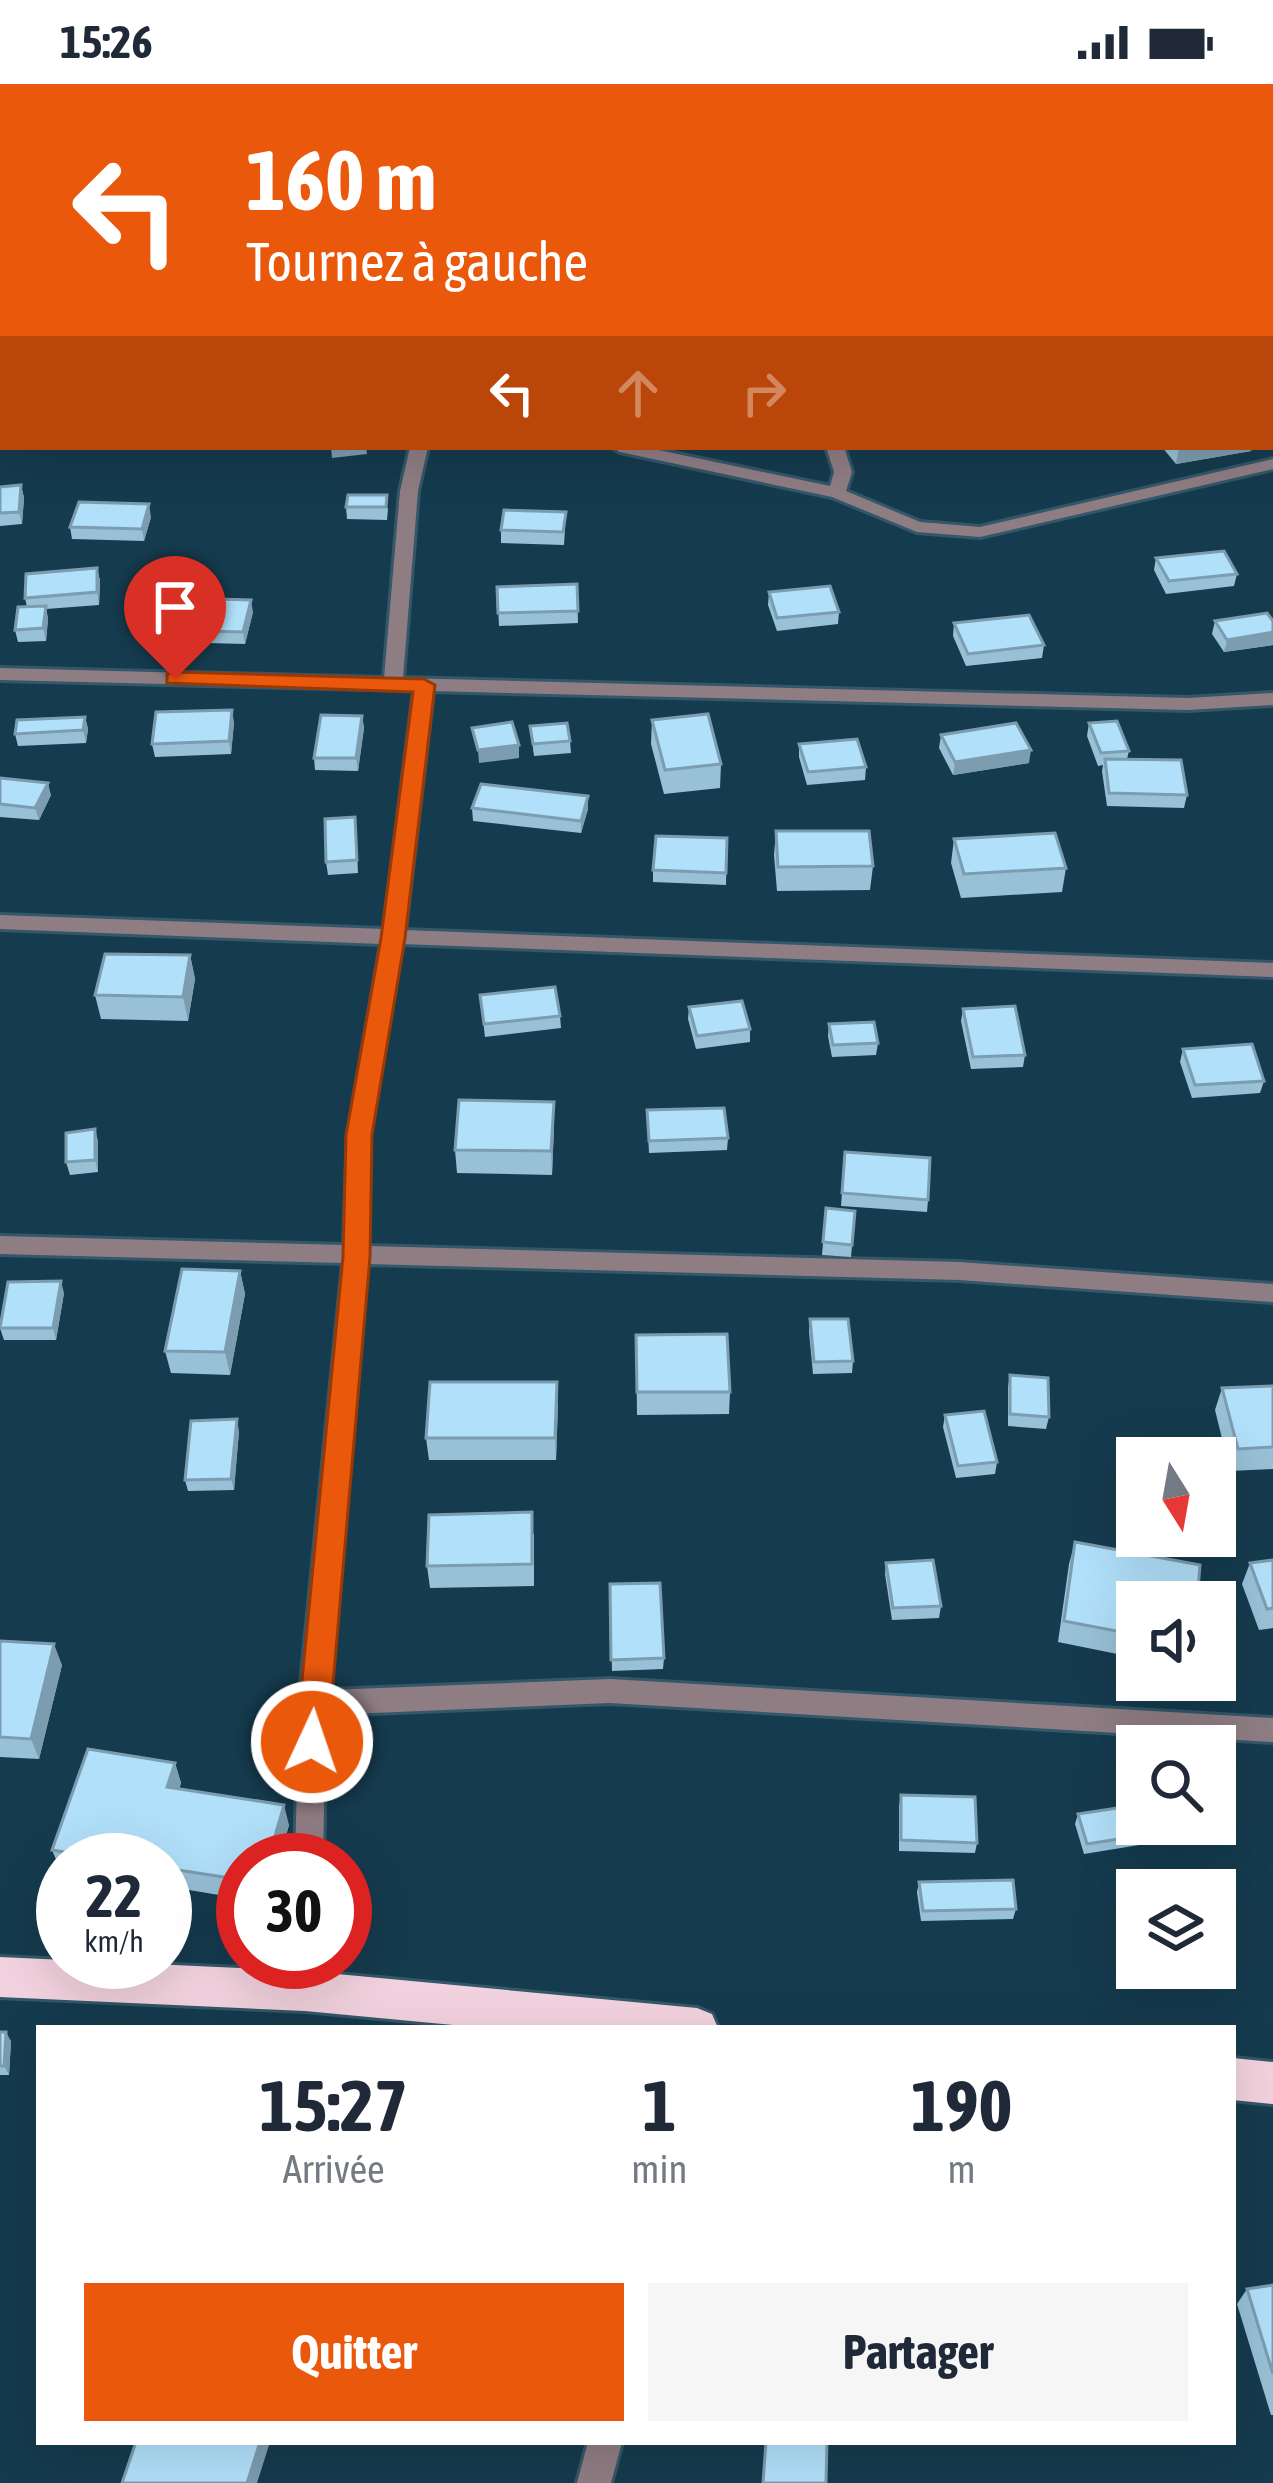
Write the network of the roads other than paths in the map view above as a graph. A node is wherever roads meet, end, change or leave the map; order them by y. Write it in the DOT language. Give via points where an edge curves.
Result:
graph roads {
  1 [pos="418,450"];
  2 [pos="634,450"];
  3 [pos="836,450"];
  4 [pos="1273,464"];
  5 [pos="837,493"];
  6 [pos="0,674"];
  7 [pos="393,685"];
  8 [pos="424,685"];
  9 [pos="1273,699"];
  10 [pos="0,922"];
  11 [pos="393,938"];
  12 [pos="1273,970"];
  13 [pos="0,1245"];
  14 [pos="356,1257"];
  15 [pos="1273,1293"];
  16 [pos="313,1703"];
  17 [pos="1273,1730"];
  18 [pos="309,1833"];
  19 [pos="216,1976"];
  20 [pos="0,1977"];
  21 [pos="372,1985"];
  22 [pos="674,2025"];
  23 [pos="1236,2079"];
  24 [pos="1273,2083"];
  25 [pos="604,2445"];
  26 [pos="594,2483"];
  1 -- 7 [label="street"];
  2 -- 5 [label="street"];
  3 -- 5 [label="street" via="843,472"];
  4 -- 5 [label="street" via="980,532 917,526"];
  6 -- 7 [label="street"];
  7 -- 8 [label="street"];
  8 -- 9 [label="street" via="1188,704"];
  8 -- 11 [label="street"];
  10 -- 11 [label="street"];
  11 -- 12 [label="street"];
  11 -- 14 [label="street" via="359,1135"];
  13 -- 14 [label="street"];
  14 -- 15 [label="street" via="959,1271"];
  14 -- 16 [label="street"];
  16 -- 17 [label="street" via="610,1691"];
  16 -- 18 [label="street"];
  19 -- 20 [label="highway"];
  21 -- 22 [label="highway"];
  23 -- 24 [label="highway"];
  25 -- 26 [label="street"];
}
